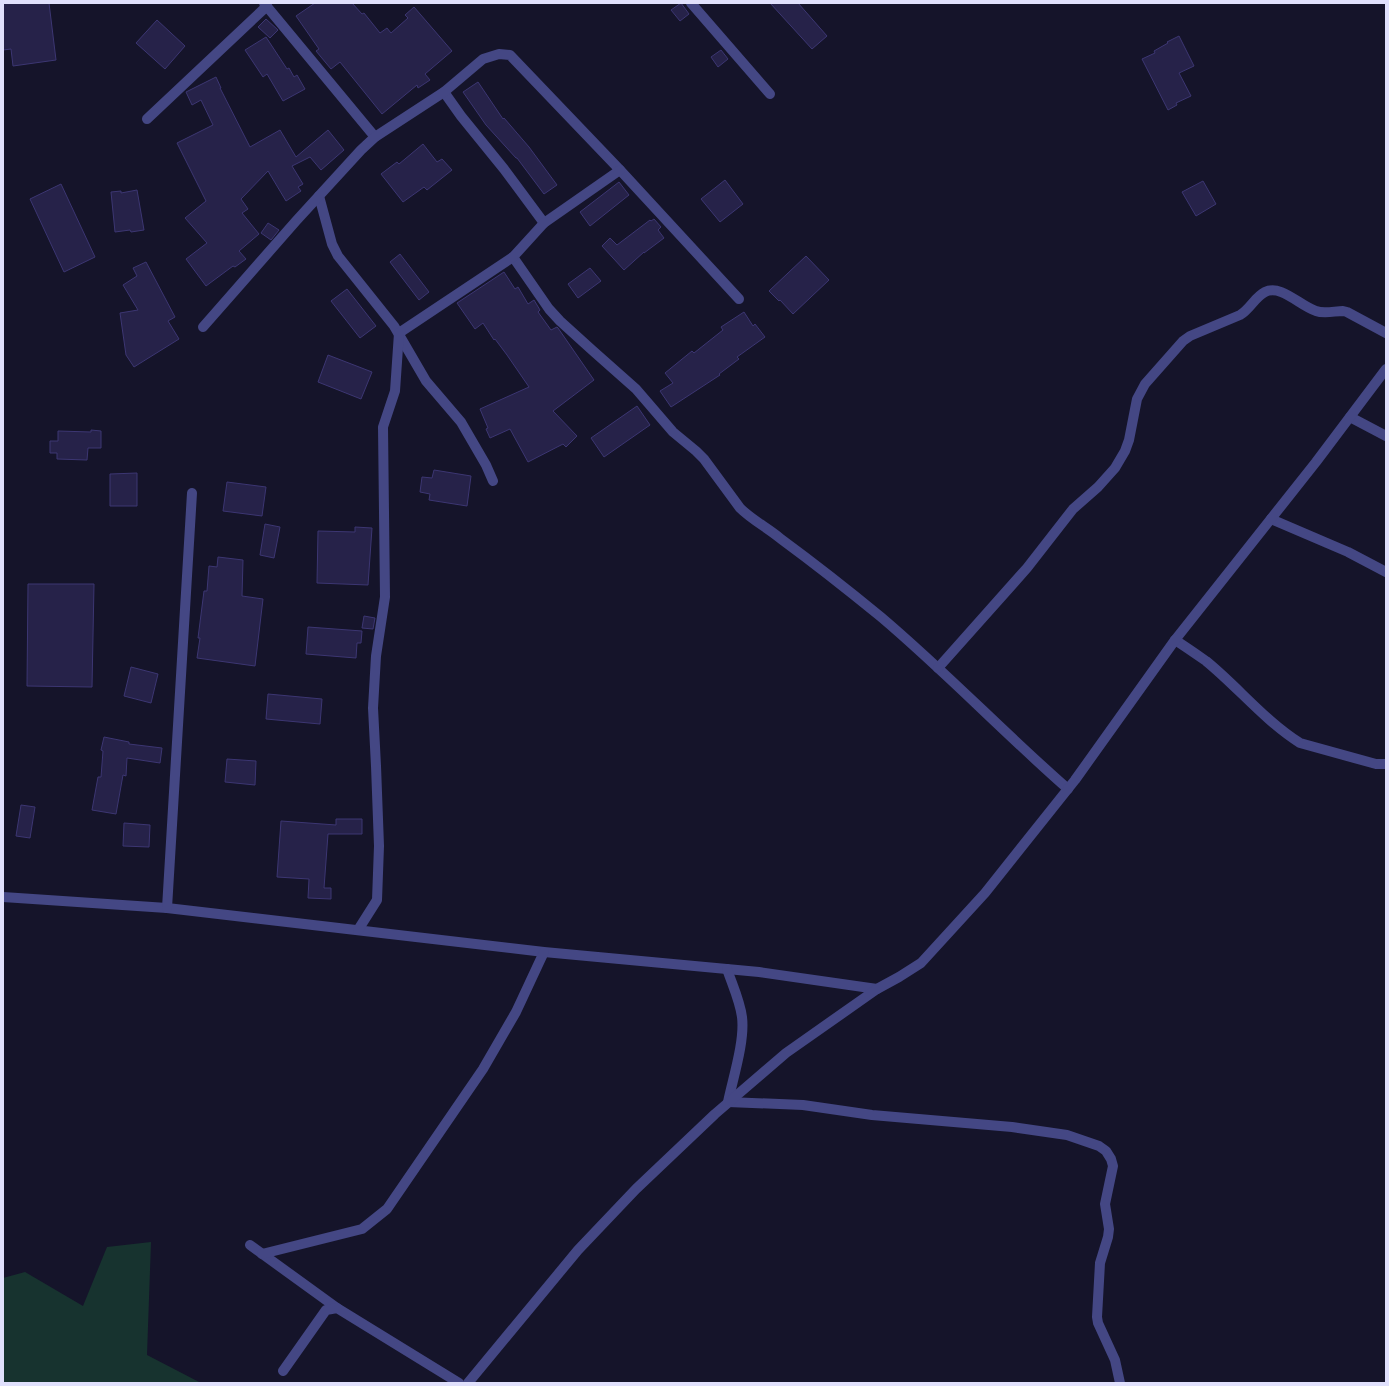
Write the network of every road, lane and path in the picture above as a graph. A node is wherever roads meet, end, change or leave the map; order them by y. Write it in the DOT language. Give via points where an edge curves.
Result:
graph roads {
  1 [pos="691,3"];
  2 [pos="266,4"];
  3 [pos="444,92"];
  4 [pos="770,94"];
  5 [pos="147,119"];
  6 [pos="375,137"];
  7 [pos="620,170"];
  8 [pos="319,196"];
  9 [pos="544,223"];
  10 [pos="513,257"];
  11 [pos="739,299"];
  12 [pos="203,327"];
  13 [pos="399,333"];
  14 [pos="1386,333"];
  15 [pos="1386,369"];
  16 [pos="1350,417"];
  17 [pos="1386,436"];
  18 [pos="493,480"];
  19 [pos="192,493"];
  20 [pos="1271,519"];
  21 [pos="1386,572"];
  22 [pos="1175,640"];
  23 [pos="938,668"];
  24 [pos="1386,764"];
  25 [pos="1068,789"];
  26 [pos="3,898"];
  27 [pos="167,908"];
  28 [pos="358,930"];
  29 [pos="544,952"];
  30 [pos="727,969"];
  31 [pos="877,988"];
  32 [pos="728,1102"];
  33 [pos="250,1245"];
  34 [pos="262,1254"];
  35 [pos="337,1308"];
  36 [pos="283,1371"];
  37 [pos="459,1383"];
  38 [pos="468,1383"];
  39 [pos="1120,1383"];
  1 -- 4 [label="street"];
  2 -- 5 [label="street"];
  2 -- 6 [label="street"];
  3 -- 6 [label="street"];
  3 -- 7 [label="street" via="483,59 499,54 510,55"];
  3 -- 9 [label="street"];
  6 -- 8 [label="street"];
  7 -- 9 [label="street"];
  7 -- 11 [label="street"];
  8 -- 12 [label="street"];
  8 -- 13 [label="street" via="332,244 338,256"];
  9 -- 10 [label="street"];
  10 -- 13 [label="street"];
  10 -- 23 [label="street" via="549,310 636,389 673,432 696,450 740,508 882,618"];
  13 -- 18 [label="street" via="426,381 461,422"];
  13 -- 28 [label="street" via="395,391 383,427 385,597 376,656 373,708 378,846 377,900"];
  14 -- 23 [label="street" via="1347,312 1317,312 1280,291 1270,290 1263,293 1246,312 1183,341 1145,384 1137,399 1129,440 1115,468 1073,509 1027,568"];
  15 -- 16 [label="street"];
  16 -- 17 [label="street"];
  16 -- 20 [label="street"];
  19 -- 27 [label="street"];
  20 -- 21 [label="street" via="1348,552"];
  20 -- 22 [label="street"];
  22 -- 24 [label="street" via="1206,662 1300,743 1376,764"];
  22 -- 25 [label="street"];
  23 -- 25 [label="street" via="1024,751"];
  25 -- 31 [label="street" via="985,893 921,963"];
  26 -- 27 [label="street"];
  27 -- 28 [label="street"];
  28 -- 29 [label="street"];
  29 -- 30 [label="street"];
  29 -- 34 [label="street" via="516,1012 483,1069 387,1209 362,1228"];
  30 -- 31 [label="street"];
  30 -- 32 [label="street" via="742,1015 739,1049"];
  31 -- 32 [label="street" via="786,1053"];
  32 -- 38 [label="street" via="636,1189 578,1250"];
  32 -- 39 [label="street" via="803,1105 872,1115 1019,1128 1068,1135 1106,1151 1113,1166 1105,1204 1109,1229 1100,1263 1097,1317 1115,1360"];
  33 -- 34 [label="street"];
  34 -- 35 [label="street"];
  35 -- 36 [label="street" via="326,1310"];
  35 -- 37 [label="street"];
}
